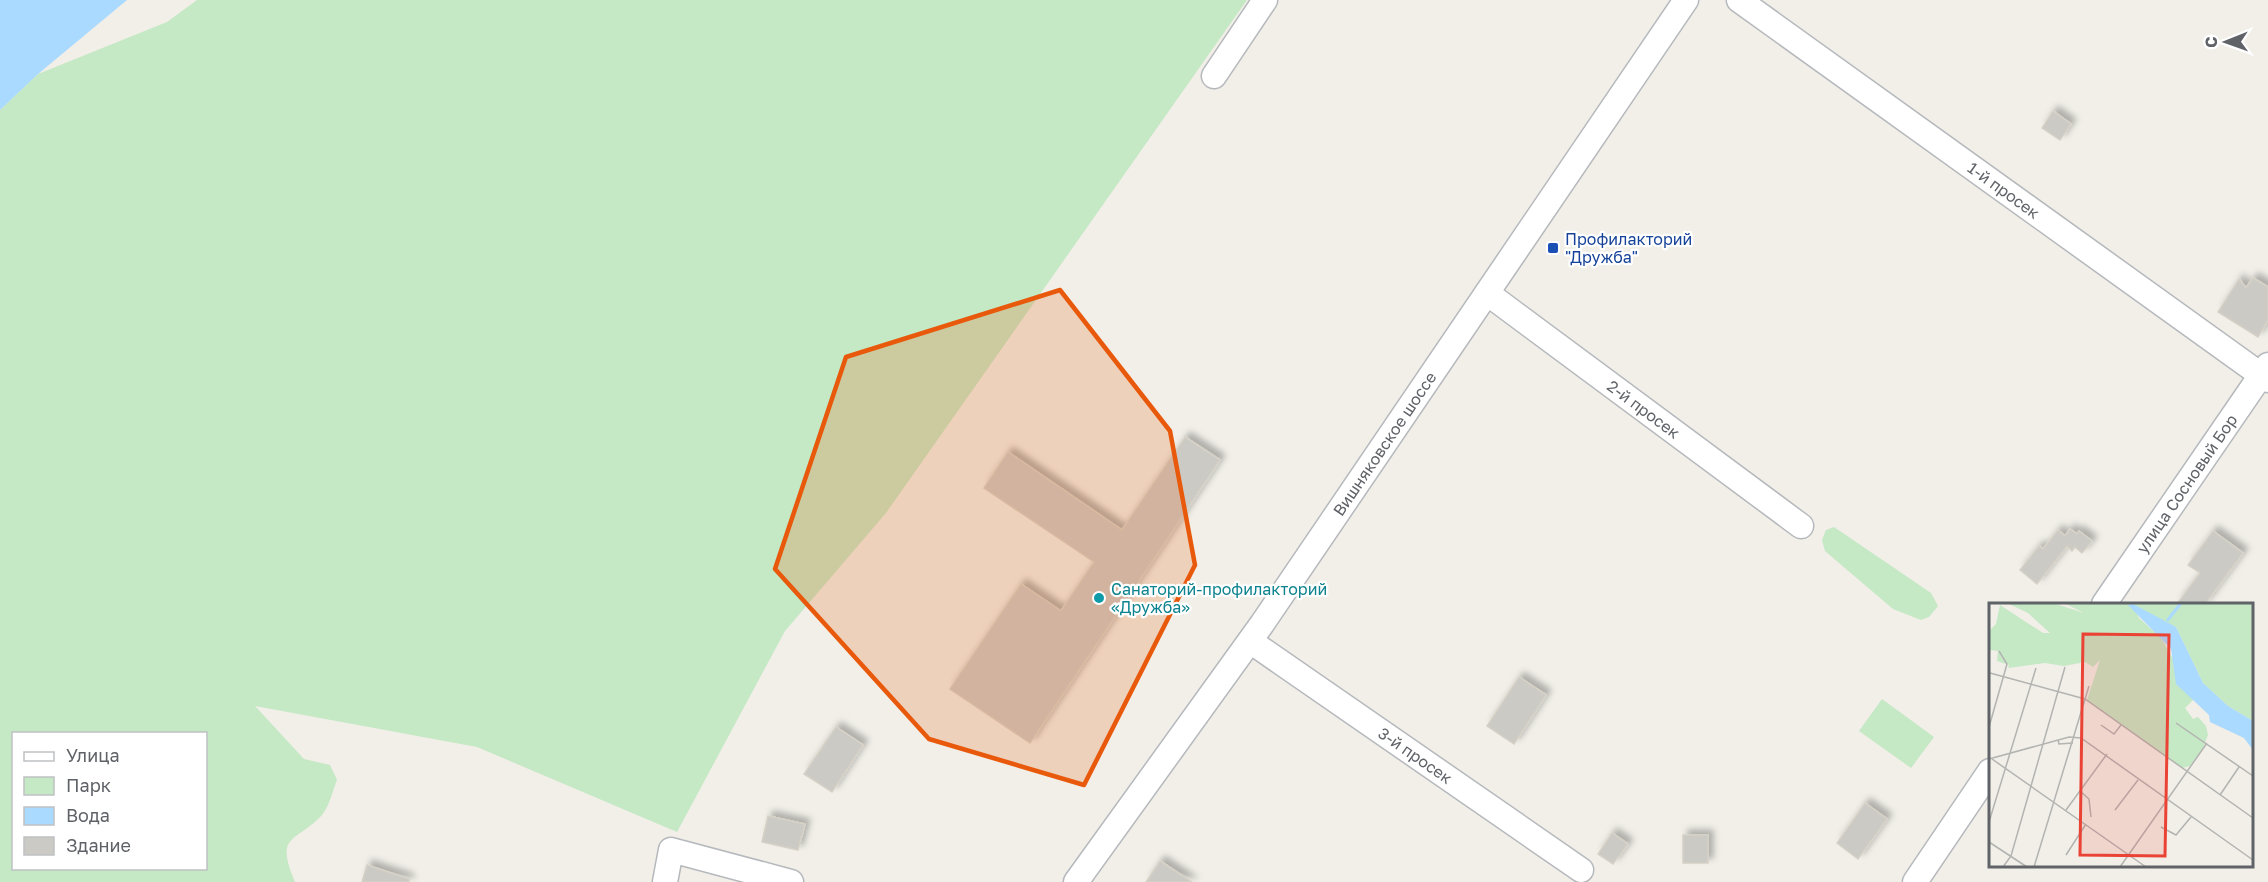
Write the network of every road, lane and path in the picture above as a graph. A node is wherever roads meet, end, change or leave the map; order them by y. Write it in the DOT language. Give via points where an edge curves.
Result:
graph roads {
  1 [pos="1265,0"];
  2 [pos="1686,0"];
  3 [pos="1739,0"];
  4 [pos="1214,76"];
  5 [pos="1487,294"];
  6 [pos="2266,373"];
  7 [pos="1801,526"];
  8 [pos="2105,603"];
  9 [pos="1250,641"];
  10 [pos="1989,772"];
  11 [pos="1581,870"];
  12 [pos="665,882"];
  13 [pos="790,882"];
  14 [pos="1076,882"];
  15 [pos="1915,882"];
  1 -- 4 [label="street"];
  2 -- 5 [label="street, Вишняковское шоссе"];
  3 -- 6 [label="street, 1-й просек"];
  5 -- 7 [label="street, 2-й просек"];
  5 -- 9 [label="street, Вишняковское шоссе"];
  6 -- 8 [label="street, улица Сосновый Бор"];
  9 -- 11 [label="street, 3-й просек"];
  9 -- 14 [label="street, Вишняковское шоссе"];
  10 -- 15 [label="street"];
  12 -- 13 [label="street" via="671,850"];
}
